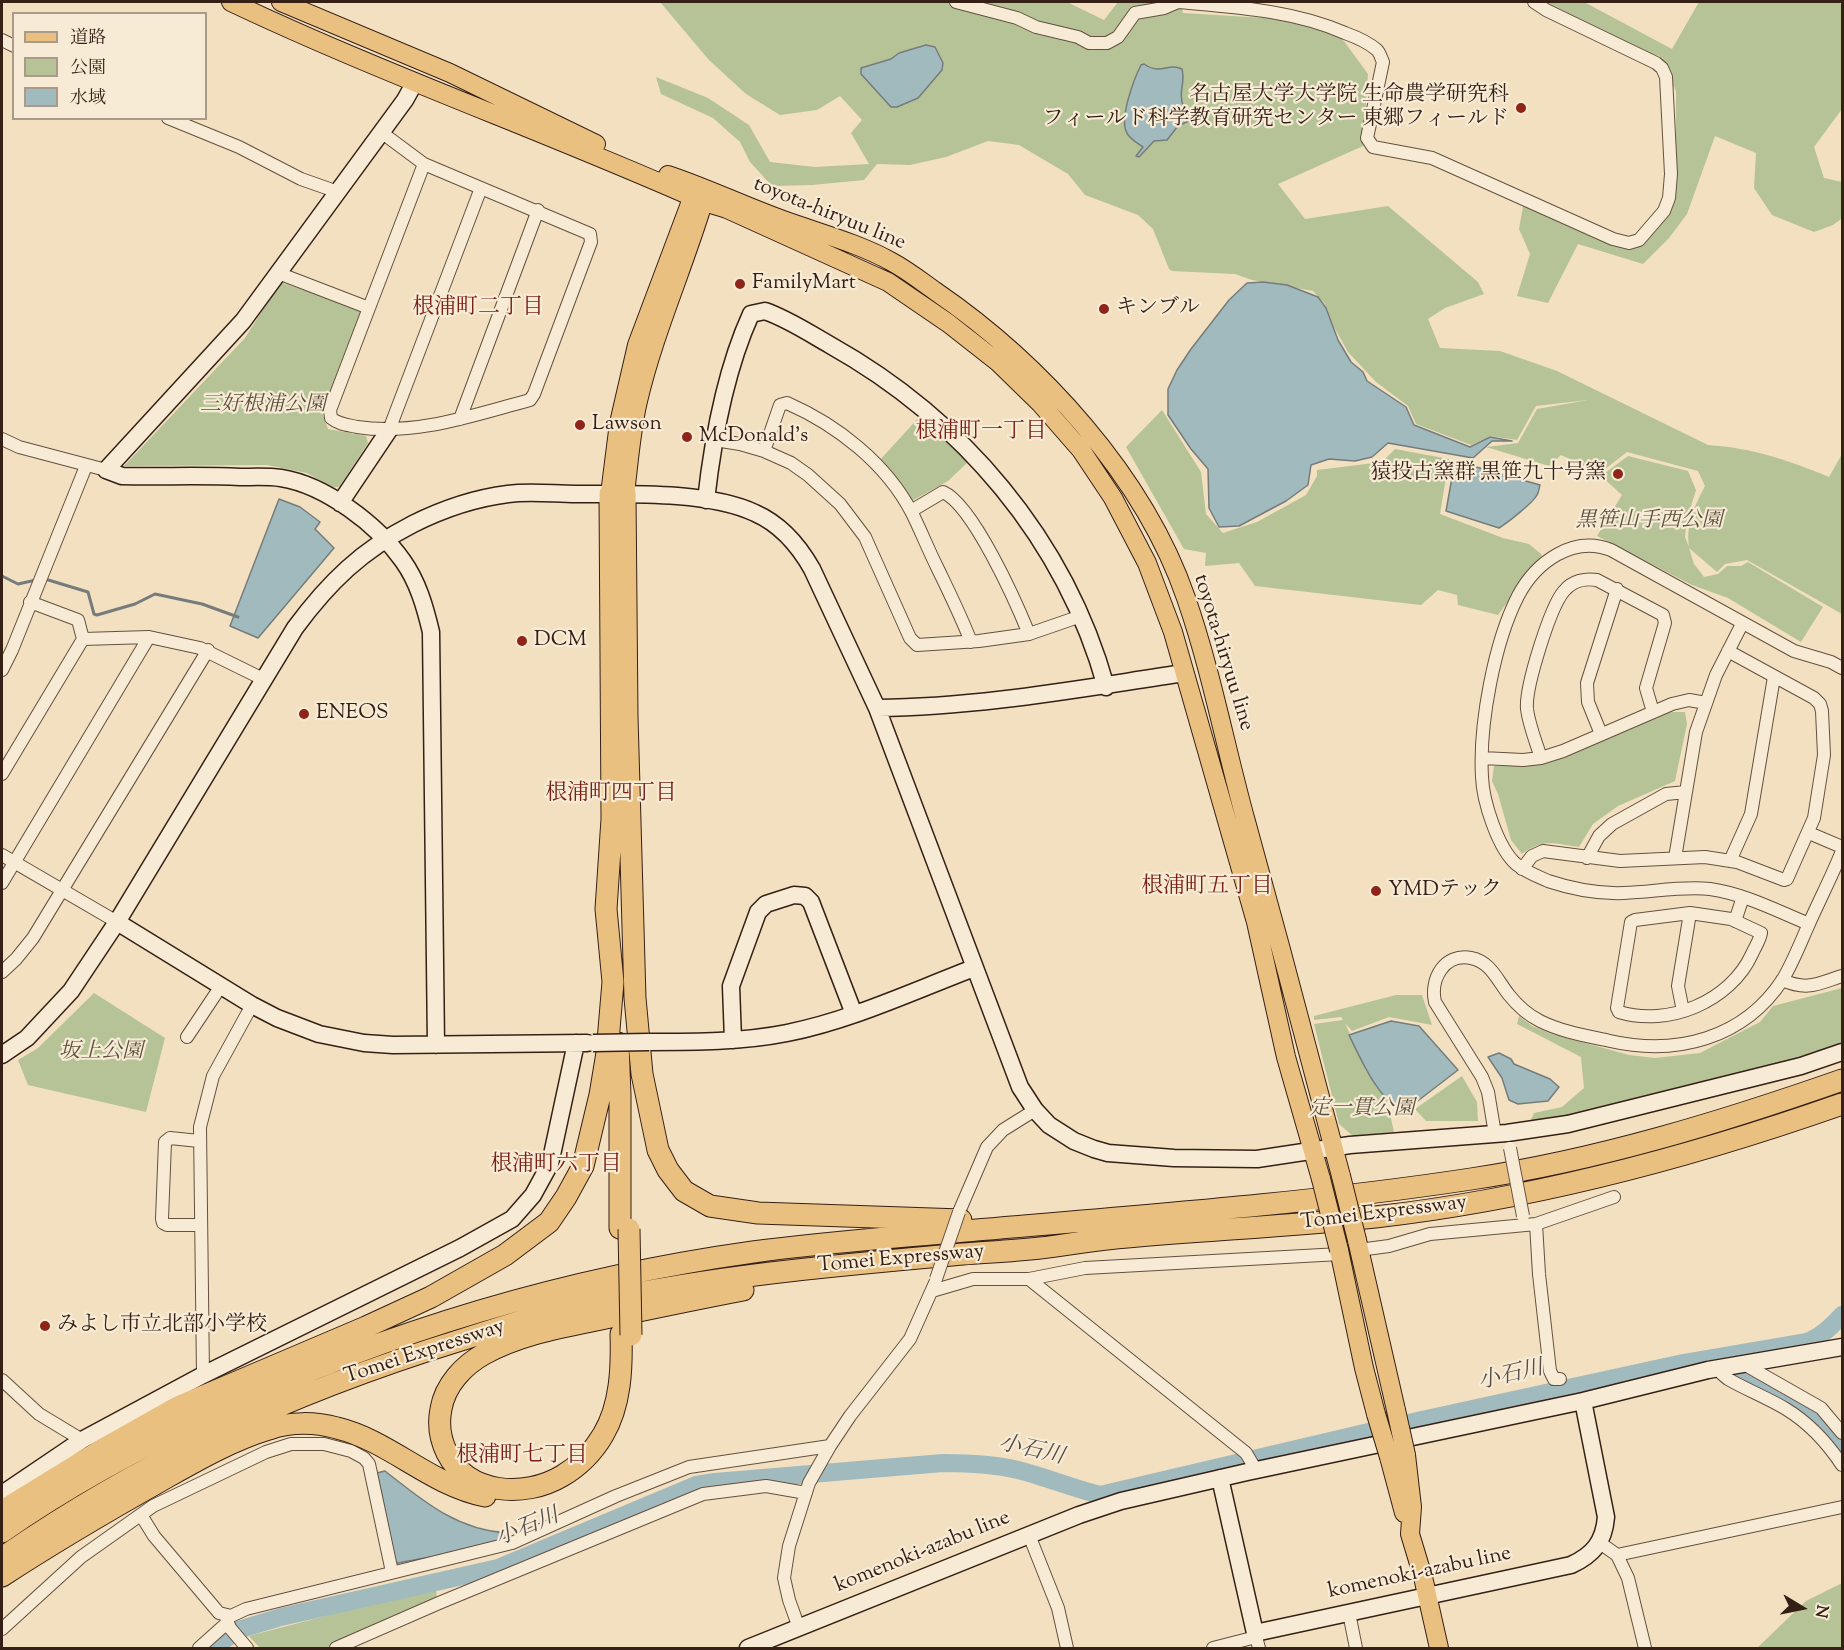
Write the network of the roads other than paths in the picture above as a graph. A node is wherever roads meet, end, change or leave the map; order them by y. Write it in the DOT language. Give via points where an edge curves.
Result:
graph roads {
  1 [pos="231,2"];
  2 [pos="281,2"];
  3 [pos="956,2"];
  4 [pos="1534,2"];
  5 [pos="415,82"];
  6 [pos="173,120"];
  7 [pos="381,132"];
  8 [pos="424,164"];
  9 [pos="481,188"];
  10 [pos="338,192"];
  11 [pos="700,193"];
  12 [pos="538,210"];
  13 [pos="278,273"];
  14 [pos="369,308"];
  15 [pos="460,418"];
  16 [pos="389,430"];
  17 [pos="2,439"];
  18 [pos="715,440"];
  19 [pos="765,451"];
  20 [pos="86,466"];
  21 [pos="106,470"];
  22 [pos="618,493"];
  23 [pos="706,500"];
  24 [pos="340,503"];
  25 [pos="911,511"];
  26 [pos="385,539"];
  27 [pos="1617,589"];
  28 [pos="30,602"];
  29 [pos="1081,616"];
  30 [pos="1742,624"];
  31 [pos="1029,634"];
  32 [pos="149,637"];
  33 [pos="83,639"];
  34 [pos="971,642"];
  35 [pos="208,650"];
  36 [pos="1728,651"];
  37 [pos="1207,667"];
  38 [pos="1842,668"];
  39 [pos="2,670"];
  40 [pos="1185,673"];
  41 [pos="1774,676"];
  42 [pos="263,679"];
  43 [pos="1106,687"];
  44 [pos="1706,703"];
  45 [pos="876,708"];
  46 [pos="1653,712"];
  47 [pos="1601,734"];
  48 [pos="1482,758"];
  49 [pos="1541,758"];
  50 [pos="2,774"];
  51 [pos="1686,792"];
  52 [pos="1809,833"];
  53 [pos="1842,849"];
  54 [pos="2,855"];
  55 [pos="1587,858"];
  56 [pos="1675,858"];
  57 [pos="1730,861"];
  58 [pos="14,862"];
  59 [pos="1522,869"];
  60 [pos="2,883"];
  61 [pos="62,890"];
  62 [pos="1743,897"];
  63 [pos="1690,914"];
  64 [pos="1735,921"];
  65 [pos="117,922"];
  66 [pos="1809,924"];
  67 [pos="974,968"];
  68 [pos="2,972"];
  69 [pos="1842,976"];
  70 [pos="1782,980"];
  71 [pos="613,982"];
  72 [pos="220,986"];
  73 [pos="252,1005"];
  74 [pos="1683,1011"];
  75 [pos="854,1014"];
  76 [pos="636,1024"];
  77 [pos="187,1038"];
  78 [pos="733,1040"];
  79 [pos="585,1043"];
  80 [pos="436,1045"];
  81 [pos="1842,1052"];
  82 [pos="2,1055"];
  83 [pos="1842,1080"];
  84 [pos="1842,1104"];
  85 [pos="1035,1110"];
  86 [pos="1504,1139"];
  87 [pos="199,1141"];
  88 [pos="1334,1148"];
  89 [pos="1314,1151"];
  90 [pos="1614,1197"];
  91 [pos="1528,1221"];
  92 [pos="1046,1224"];
  93 [pos="199,1225"];
  94 [pos="625,1229"];
  95 [pos="1358,1245"];
  96 [pos="1041,1248"];
  97 [pos="1340,1252"];
  98 [pos="1029,1279"];
  99 [pos="934,1285"];
  100 [pos="626,1334"];
  101 [pos="1842,1347"];
  102 [pos="1748,1363"];
  103 [pos="1720,1368"];
  104 [pos="202,1375"];
  105 [pos="1560,1379"];
  106 [pos="3,1385"];
  107 [pos="1583,1401"];
  108 [pos="1842,1433"];
  109 [pos="82,1440"];
  110 [pos="830,1446"];
  111 [pos="1398,1456"];
  112 [pos="1842,1465"];
  113 [pos="1256,1468"];
  114 [pos="1220,1478"];
  115 [pos="808,1488"];
  116 [pos="2,1494"];
  117 [pos="1842,1507"];
  118 [pos="2,1511"];
  119 [pos="141,1515"];
  120 [pos="2,1532"];
  121 [pos="1029,1535"];
  122 [pos="1600,1543"];
  123 [pos="1617,1555"];
  124 [pos="2,1558"];
  125 [pos="392,1572"];
  126 [pos="2,1576"];
  127 [pos="1425,1586"];
  128 [pos="1348,1614"];
  129 [pos="230,1626"];
  130 [pos="799,1628"];
  131 [pos="2,1629"];
  132 [pos="1257,1641"];
  133 [pos="199,1648"];
  134 [pos="247,1648"];
  135 [pos="336,1648"];
  136 [pos="748,1648"];
  137 [pos="1067,1648"];
  138 [pos="1214,1648"];
  139 [pos="1356,1648"];
  140 [pos="1439,1648"];
  141 [pos="1645,1648"];
  1 -- 5 [label="main road, toyota-hiryuu line"];
  2 -- 11 [label="main road, toyota-hiryuu line" via="450,73"];
  3 -- 4 [label="street" via="1089,43 1107,44 1118,37 1135,13 1178,2 1275,13 1331,27 1378,51 1383,62 1367,138 1373,147 1432,158 1613,239 1635,242 1664,211 1669,198 1666,77 1656,63"];
  5 -- 7 [label="street"];
  5 -- 11 [label="main road, toyota-hiryuu line"];
  6 -- 10 [label="street"];
  7 -- 8 [label="street"];
  7 -- 10 [label="street"];
  8 -- 9 [label="street"];
  8 -- 14 [label="street"];
  9 -- 12 [label="street"];
  9 -- 16 [label="street"];
  10 -- 13 [label="street"];
  11 -- 22 [label="main road" via="637,345 619,423"];
  11 -- 37 [label="main road, toyota-hiryuu line" via="836,238 892,262 959,307 1021,359 1097,443 1159,537 1185,596"];
  11 -- 40 [label="main road, toyota-hiryuu line" via="888,282 999,363 1040,403 1081,450 1113,498 1147,563"];
  12 -- 15 [label="street"];
  12 -- 15 [label="street" via="590,234 591,242 530,400"];
  13 -- 14 [label="street"];
  13 -- 21 [label="street" via="234,332"];
  14 -- 16 [label="street" via="330,415 339,423"];
  15 -- 16 [label="street"];
  16 -- 24 [label="street"];
  17 -- 20 [label="street"];
  18 -- 19 [label="street"];
  18 -- 23 [label="street"];
  18 -- 29 [label="street" via="733,365 751,314 772,314 894,385 960,440 1021,511"];
  19 -- 25 [label="street" via="780,405 787,403 823,421 850,441 881,471"];
  19 -- 34 [label="street" via="808,475 840,504 865,537 914,644"];
  20 -- 21 [label="street"];
  20 -- 28 [label="street"];
  21 -- 24 [label="street" via="122,476 279,478 314,489"];
  22 -- 23 [label="street"];
  22 -- 26 [label="street" via="507,494 458,506"];
  22 -- 71 [label="highway" via="612,819 606,909"];
  22 -- 76 [label="highway"];
  23 -- 45 [label="street" via="758,514 786,534 803,553"];
  24 -- 26 [label="street"];
  25 -- 31 [label="street" via="943,492 955,500 996,561"];
  25 -- 34 [label="street"];
  26 -- 42 [label="street" via="324,590"];
  26 -- 80 [label="street" via="404,561 417,586 431,632"];
  27 -- 46 [label="street" via="1665,618 1646,688"];
  27 -- 47 [label="street" via="1587,683 1588,702"];
  27 -- 49 [label="street" via="1597,580 1583,580 1565,590 1557,603 1527,702"];
  28 -- 33 [label="street" via="78,620"];
  28 -- 39 [label="street"];
  29 -- 31 [label="street"];
  29 -- 43 [label="street"];
  30 -- 36 [label="street"];
  30 -- 38 [label="street" via="1794,651"];
  30 -- 48 [label="street" via="1606,548 1578,546 1559,553 1527,583 1516,602 1493,673"];
  31 -- 34 [label="street"];
  32 -- 33 [label="street"];
  32 -- 35 [label="street"];
  32 -- 58 [label="street"];
  33 -- 50 [label="street"];
  35 -- 42 [label="street"];
  35 -- 61 [label="street"];
  36 -- 41 [label="street"];
  36 -- 44 [label="street"];
  37 -- 40 [label="street"];
  37 -- 88 [label="main road, toyota-hiryuu line"];
  40 -- 43 [label="street"];
  40 -- 89 [label="main road, toyota-hiryuu line" via="1256,922 1286,1057"];
  41 -- 52 [label="street" via="1814,698 1822,711 1823,766"];
  41 -- 57 [label="street" via="1751,814"];
  42 -- 65 [label="street"];
  43 -- 45 [label="street" via="968,704"];
  44 -- 46 [label="street" via="1679,701"];
  44 -- 51 [label="street" via="1693,744"];
  45 -- 67 [label="street"];
  46 -- 47 [label="street"];
  47 -- 49 [label="street"];
  48 -- 49 [label="street"];
  48 -- 59 [label="street" via="1484,794 1501,845"];
  51 -- 55 [label="street" via="1666,794 1612,824 1599,836"];
  51 -- 56 [label="street"];
  52 -- 53 [label="street"];
  52 -- 57 [label="street" via="1786,880"];
  53 -- 66 [label="street"];
  54 -- 58 [label="street"];
  55 -- 56 [label="street"];
  55 -- 59 [label="street" via="1540,851"];
  56 -- 57 [label="street"];
  58 -- 60 [label="street"];
  58 -- 61 [label="street"];
  59 -- 62 [label="street" via="1558,884 1590,891 1623,893 1686,888"];
  61 -- 65 [label="street"];
  61 -- 68 [label="street" via="33,938"];
  62 -- 64 [label="street"];
  62 -- 66 [label="street"];
  63 -- 64 [label="street"];
  63 -- 74 [label="street" via="1678,989"];
  63 -- 74 [label="street" via="1633,920 1617,1008 1622,1013 1648,1016"];
  64 -- 74 [label="street" via="1761,933 1748,963 1717,995"];
  65 -- 72 [label="street"];
  65 -- 82 [label="street" via="71,991 27,1038"];
  66 -- 70 [label="street"];
  67 -- 75 [label="street"];
  67 -- 85 [label="street" via="1020,1087"];
  69 -- 70 [label="street" via="1806,987"];
  70 -- 86 [label="street" via="1753,1012 1720,1033 1703,1040 1654,1048 1619,1044 1549,1025 1520,1006 1486,964 1466,958 1448,962 1435,977 1435,1002 1482,1077"];
  71 -- 94 [label="highway"];
  71 -- 118 [label="highway" via="607,1053 583,1166 549,1222 505,1255 431,1297 178,1407"];
  72 -- 73 [label="street"];
  72 -- 77 [label="street"];
  73 -- 80 [label="street" via="302,1028 340,1039"];
  73 -- 87 [label="street" via="213,1076"];
  75 -- 78 [label="street" via="786,1033"];
  75 -- 78 [label="street" via="811,902 805,896 794,895 766,904 754,921 731,986"];
  76 -- 92 [label="highway" via="658,1150 684,1191 710,1206 758,1213"];
  76 -- 94 [label="highway"];
  78 -- 79 [label="street, bridge"];
  79 -- 80 [label="street"];
  79 -- 104 [label="street" via="550,1164 533,1195 512,1219"];
  81 -- 86 [label="street" via="1801,1066"];
  83 -- 92 [label="highway, Tomei Expressway" via="1643,1143 1475,1179"];
  84 -- 96 [label="highway, Tomei Expressway" via="1646,1166 1478,1202 1379,1217 1104,1239"];
  85 -- 89 [label="street" via="1064,1136 1108,1153 1257,1159"];
  85 -- 99 [label="street, bridge" via="1003,1130 987,1147"];
  86 -- 88 [label="street"];
  86 -- 91 [label="street, bridge"];
  87 -- 93 [label="street"];
  87 -- 93 [label="street" via="170,1138 165,1142 162,1219 167,1225"];
  88 -- 89 [label="street"];
  88 -- 95 [label="main road, toyota-hiryuu line, bridge"];
  89 -- 97 [label="main road, toyota-hiryuu line, bridge"];
  90 -- 91 [label="street"];
  91 -- 95 [label="street" via="1430,1234 1389,1246"];
  91 -- 105 [label="street" via="1539,1274 1550,1371 1554,1379"];
  92 -- 120 [label="highway, Tomei Expressway" via="753,1252 586,1282 510,1301 377,1344 263,1390 103,1468"];
  93 -- 104 [label="street"];
  94 -- 100 [label="highway, bridge"];
  95 -- 111 [label="main road, bridge" via="1396,1410"];
  96 -- 100 [label="highway" via="819,1277 517,1338 484,1354 452,1382 439,1420 450,1460 482,1484 509,1490 562,1477 585,1459 603,1435 615,1407"];
  96 -- 124 [label="highway, Tomei Expressway" via="818,1266 689,1284 598,1301 522,1321 352,1376 189,1446 114,1487"];
  97 -- 98 [label="street" via="1085,1268"];
  97 -- 111 [label="main road, bridge" via="1376,1414"];
  98 -- 99 [label="street" via="973,1279"];
  98 -- 113 [label="street" via="1246,1453"];
  99 -- 110 [label="street" via="910,1339"];
  100 -- 126 [label="highway" via="630,1365 627,1394 616,1429 597,1460 557,1489 534,1496 496,1498 453,1486 346,1430 318,1424 269,1428 181,1470 79,1526"];
  101 -- 102 [label="street, komenoki-azabu line"];
  102 -- 103 [label="street, komenoki-azabu line"];
  102 -- 108 [label="street" via="1821,1408"];
  103 -- 107 [label="street, komenoki-azabu line"];
  103 -- 112 [label="street" via="1728,1379 1801,1420"];
  104 -- 109 [label="street"];
  106 -- 109 [label="street" via="39,1414"];
  107 -- 113 [label="street, komenoki-azabu line"];
  107 -- 122 [label="street" via="1606,1517"];
  109 -- 116 [label="street"];
  110 -- 115 [label="street"];
  110 -- 125 [label="street" via="690,1467 512,1543"];
  111 -- 127 [label="main road" via="1412,1507 1410,1534"];
  113 -- 114 [label="street, komenoki-azabu line"];
  114 -- 121 [label="street, komenoki-azabu line" via="1101,1507"];
  114 -- 132 [label="street"];
  115 -- 130 [label="street" via="789,1546 784,1578"];
  115 -- 135 [label="street" via="766,1486 703,1494"];
  117 -- 123 [label="street"];
  119 -- 125 [label="street" via="266,1452 291,1444 324,1444 351,1451 369,1464"];
  119 -- 129 [label="street"];
  119 -- 131 [label="street" via="81,1557"];
  121 -- 130 [label="street, komenoki-azabu line"];
  121 -- 137 [label="street" via="1058,1608"];
  122 -- 123 [label="street"];
  122 -- 127 [label="street, komenoki-azabu line" via="1586,1558 1571,1565"];
  123 -- 141 [label="street" via="1628,1578"];
  125 -- 129 [label="street" via="246,1609"];
  127 -- 128 [label="street, komenoki-azabu line"];
  127 -- 140 [label="main road"];
  128 -- 132 [label="street, komenoki-azabu line"];
  128 -- 139 [label="street"];
  129 -- 133 [label="street"];
  129 -- 134 [label="street"];
  130 -- 136 [label="street, komenoki-azabu line"];
  132 -- 138 [label="street" via="1251,1638"];
}
